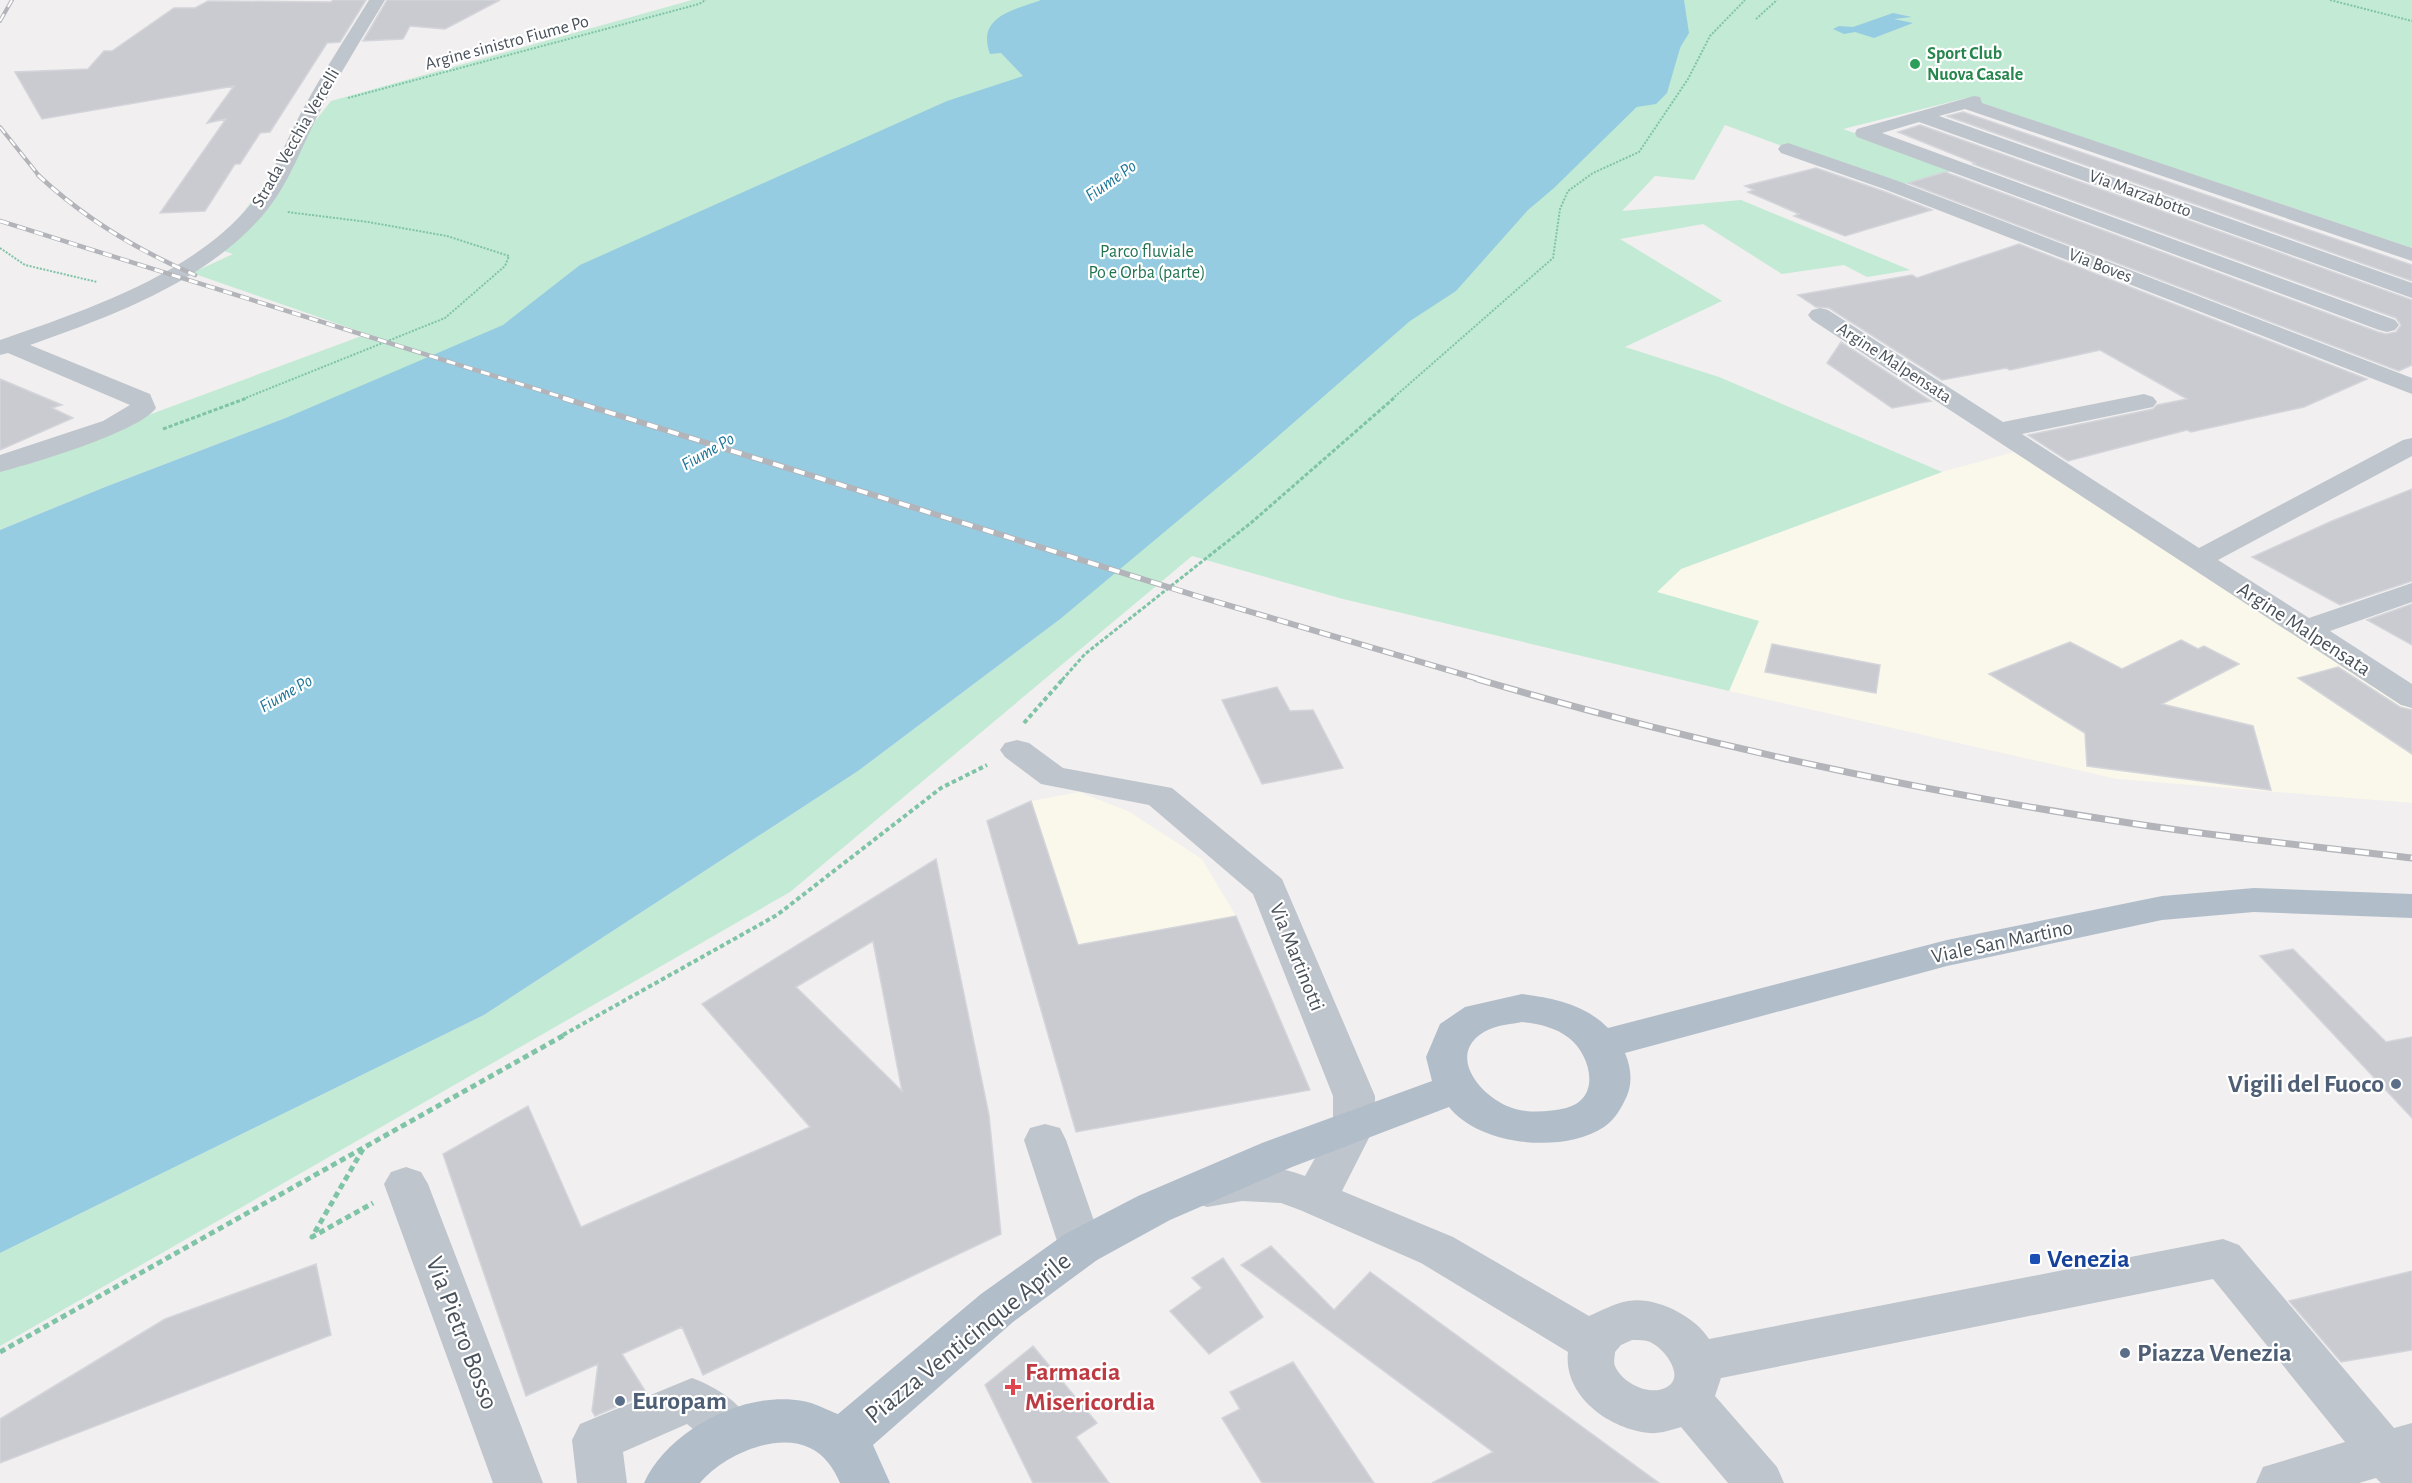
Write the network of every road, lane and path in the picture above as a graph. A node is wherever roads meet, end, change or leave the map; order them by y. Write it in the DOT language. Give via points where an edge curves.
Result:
graph roads {
  1 [pos="377,0"];
  2 [pos="706,0"];
  3 [pos="1745,0"];
  4 [pos="1777,0"];
  5 [pos="2330,0"];
  6 [pos="1756,19"];
  7 [pos="2412,21"];
  8 [pos="313,108"];
  9 [pos="1920,116"];
  10 [pos="1788,148"];
  11 [pos="2231,193"];
  12 [pos="257,209"];
  13 [pos="2182,209"];
  14 [pos="2123,230"];
  15 [pos="0,248"];
  16 [pos="2061,251"];
  17 [pos="2412,255"];
  18 [pos="2412,291"];
  19 [pos="138,292"];
  20 [pos="1820,315"];
  21 [pos="2387,326"];
  22 [pos="4,347"];
  23 [pos="2412,387"];
  24 [pos="2144,402"];
  25 [pos="1998,431"];
  26 [pos="156,432"];
  27 [pos="2412,446"];
  28 [pos="0,464"];
  29 [pos="2197,560"];
  30 [pos="2412,591"];
  31 [pos="2305,630"];
  32 [pos="2412,698"];
  33 [pos="1017,750"];
  34 [pos="2412,906"];
  35 [pos="1600,1044"];
  36 [pos="1454,1089"];
  37 [pos="1354,1126"];
  38 [pos="1045,1140"];
  39 [pos="363,1148"];
  40 [pos="406,1184"];
  41 [pos="1193,1192"];
  42 [pos="1315,1198"];
  43 [pos="1081,1247"];
  44 [pos="1592,1342"];
  45 [pos="0,1352"];
  46 [pos="1692,1380"];
  47 [pos="731,1430"];
  48 [pos="842,1441"];
  49 [pos="2403,1459"];
  50 [pos="668,1479"];
  51 [pos="518,1483"];
  52 [pos="602,1483"];
  53 [pos="865,1483"];
  54 [pos="1760,1483"];
  55 [pos="2281,1483"];
  1 -- 8 [label="street, Strada Vecchia Vercelli"];
  2 -- 8 [label="path, Argine sinistro Fiume Po"];
  3 -- 33 [label="path" via="1710,36 1688,79 1640,152 1593,173 1568,191 1560,209 1553,258 1252,522 1085,654 1025,721"];
  4 -- 6 [label="path"];
  5 -- 7 [label="path"];
  8 -- 12 [label="street, Strada Vecchia Vercelli"];
  9 -- 11 [label="street" via="1970,102"];
  9 -- 13 [label="street, Via Marzabotto"];
  9 -- 14 [label="street" via="1864,133"];
  10 -- 16 [label="street, Via Boves"];
  11 -- 13 [label="street"];
  11 -- 17 [label="street"];
  12 -- 19 [label="street, Strada Vecchia Vercelli" via="219,244 171,276"];
  12 -- 26 [label="path" via="447,236 509,256 505,266 445,318"];
  13 -- 14 [label="street"];
  13 -- 18 [label="street, Via Marzabotto"];
  14 -- 16 [label="street"];
  14 -- 21 [label="street"];
  15 -- 19 [label="path" via="25,265"];
  16 -- 23 [label="street, Via Boves"];
  19 -- 22 [label="street, Strada Vecchia Vercelli"];
  20 -- 25 [label="street, Argine Malpensata"];
  22 -- 28 [label="street" via="141,399 143,408 112,426"];
  24 -- 25 [label="street"];
  25 -- 29 [label="street, Argine Malpensata"];
  27 -- 29 [label="street"];
  29 -- 31 [label="street, Argine Malpensata"];
  30 -- 31 [label="street"];
  31 -- 32 [label="street, Argine Malpensata"];
  33 -- 37 [label="street, Via Martinotti" via="1053,777 1160,796 1269,888 1354,1096"];
  33 -- 39 [label="path" via="942,788 777,915"];
  34 -- 35 [label="main road, Viale San Martino" via="2254,900 2162,908 1947,953"];
  35 -- 36 [label="main road" via="1567,1018 1545,1011 1500,1009 1479,1015 1463,1024 1446,1054 1446,1071"];
  35 -- 36 [label="main road" via="1612,1079 1607,1095 1597,1110 1558,1128 1510,1126 1478,1111"];
  36 -- 37 [label="main road, Piazza Venticinque Aprile"];
  37 -- 41 [label="main road, Piazza Venticinque Aprile"];
  37 -- 42 [label="street, Via Martinotti"];
  38 -- 43 [label="street"];
  39 -- 40 [label="path" via="312,1238"];
  39 -- 45 [label="path"];
  40 -- 51 [label="street, Via Pietro Bosso"];
  41 -- 42 [label="street, Piazza Venticinque Aprile" via="1242,1184 1284,1186"];
  41 -- 43 [label="main road, Piazza Venticinque Aprile"];
  42 -- 44 [label="street, Piazza Venticinque Aprile" via="1437,1250"];
  43 -- 48 [label="main road, Piazza Venticinque Aprile" via="997,1308"];
  44 -- 46 [label="street" via="1613,1323 1645,1320 1663,1326 1689,1347"];
  44 -- 46 [label="street" via="1591,1370 1599,1385 1611,1397 1643,1412 1676,1408"];
  46 -- 49 [label="street" via="2223,1258"];
  46 -- 54 [label="street"];
  47 -- 48 [label="main road" via="761,1422 792,1420 819,1427"];
  47 -- 50 [label="main road" via="702,1447"];
  47 -- 52 [label="street" via="692,1399 597,1440"];
  48 -- 53 [label="main road" via="861,1466"];
  49 -- 55 [label="street"];
}
